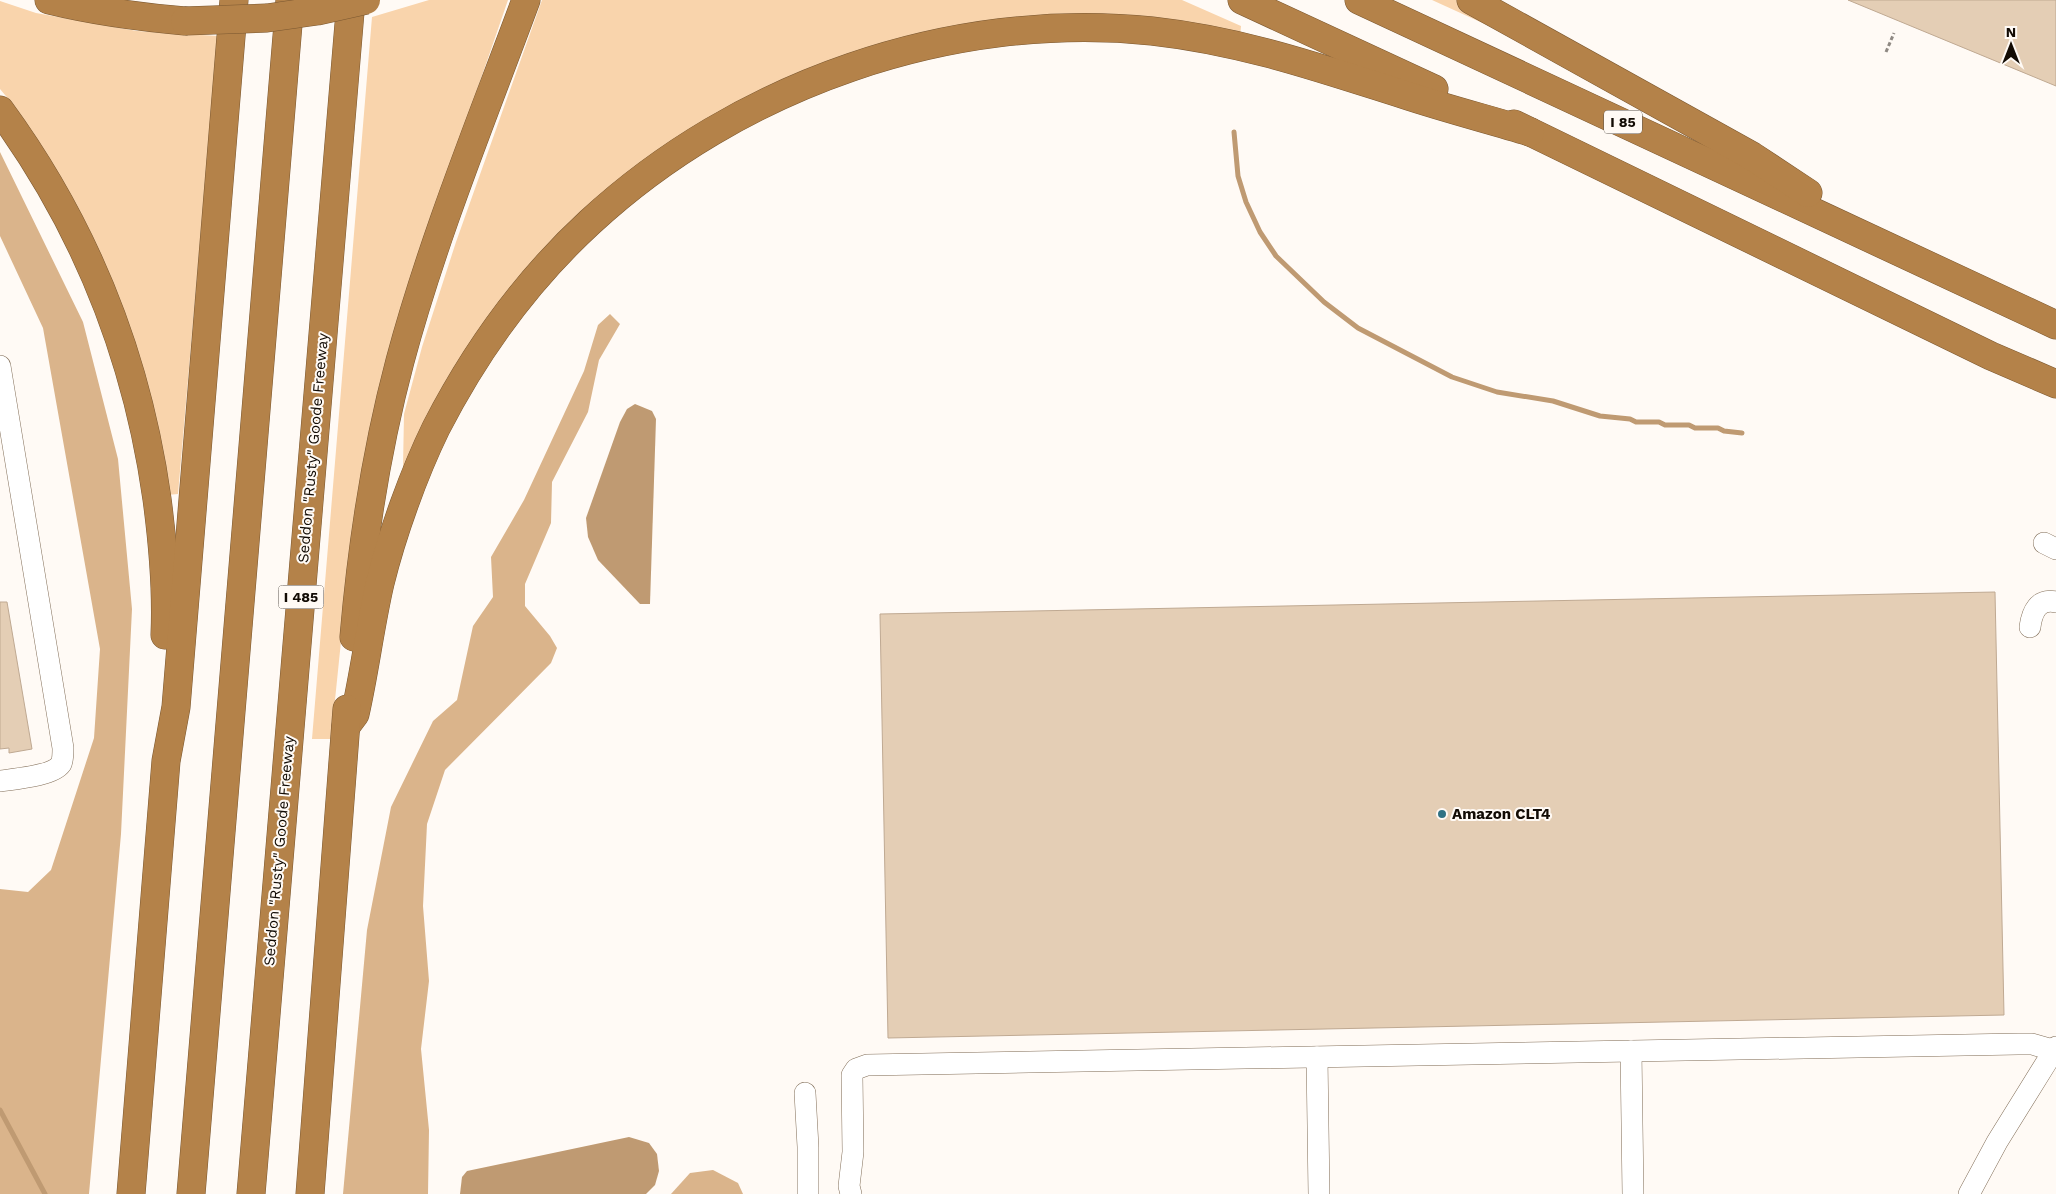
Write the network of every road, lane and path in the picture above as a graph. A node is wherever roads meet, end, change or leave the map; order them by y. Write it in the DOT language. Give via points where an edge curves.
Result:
graph roads {
  1 [pos="49,0"];
  2 [pos="234,0"];
  3 [pos="290,0"];
  4 [pos="351,0"];
  5 [pos="366,0"];
  6 [pos="526,0"];
  7 [pos="1242,0"];
  8 [pos="1359,0"];
  9 [pos="1471,0"];
  10 [pos="1894,33"];
  11 [pos="1886,52"];
  12 [pos="0,110"];
  13 [pos="1530,132"];
  14 [pos="1886,245"];
  15 [pos="2056,325"];
  16 [pos="0,366"];
  17 [pos="2056,384"];
  18 [pos="2056,602"];
  19 [pos="2030,627"];
  20 [pos="346,726"];
  21 [pos="166,761"];
  22 [pos="0,781"];
  23 [pos="2055,1049"];
  24 [pos="1631,1051"];
  25 [pos="1317,1057"];
  26 [pos="805,1093"];
  27 [pos="131,1194"];
  28 [pos="191,1194"];
  29 [pos="251,1194"];
  30 [pos="310,1194"];
  31 [pos="808,1194"];
  32 [pos="851,1194"];
  33 [pos="1320,1194"];
  34 [pos="1633,1194"];
  35 [pos="1969,1194"];
  1 -- 5 [label="highway, bridge" via="128,16 185,21 267,18"];
  2 -- 21 [label="highway" via="176,707"];
  3 -- 28 [label="highway"];
  4 -- 29 [label="highway, Seddon \"Rusty\" Goode Freeway / I 485"];
  6 -- 20 [label="highway" via="439,235 400,361 378,458 364,544"];
  7 -- 13 [label="highway"];
  8 -- 14 [label="highway, I 85"];
  9 -- 14 [label="highway" via="1752,156"];
  10 -- 11 [label="path"];
  12 -- 21 [label="highway" via="38,165 88,258 110,309 132,379 154,475 165,571 162,707"];
  13 -- 17 [label="highway"];
  13 -- 20 [label="highway" via="1250,47 1185,35 1095,28 985,36 894,54 836,72 743,114 668,161 589,223 520,297 491,337 435,430 393,537 380,584 355,714"];
  14 -- 15 [label="highway, I 85"];
  16 -- 22 [label="lane" via="63,748 62,762 57,769"];
  18 -- 19 [label="lane" via="2040,604 2032,613"];
  20 -- 30 [label="highway"];
  21 -- 27 [label="highway"];
  23 -- 24 [label="lane" via="2018,1044"];
  23 -- 35 [label="lane"];
  24 -- 25 [label="lane"];
  24 -- 34 [label="lane"];
  25 -- 32 [label="lane" via="867,1065 856,1068 852,1075"];
  25 -- 33 [label="lane"];
  26 -- 31 [label="lane"];
}
